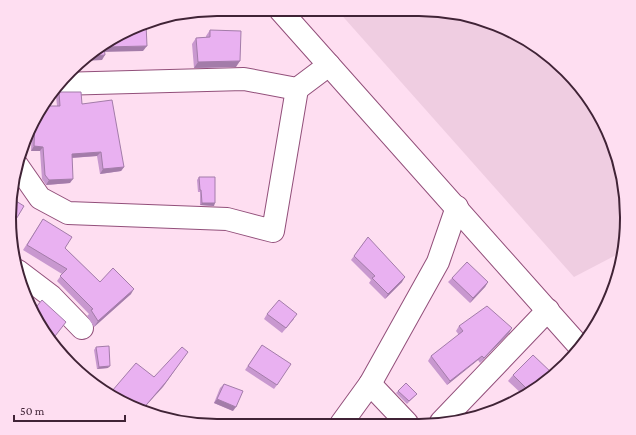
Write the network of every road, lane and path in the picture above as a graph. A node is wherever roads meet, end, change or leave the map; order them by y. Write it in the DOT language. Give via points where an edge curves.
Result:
graph roads {
  1 [pos="285,16"];
  2 [pos="329,65"];
  3 [pos="67,84"];
  4 [pos="297,89"];
  5 [pos="22,171"];
  6 [pos="457,207"];
  7 [pos="25,277"];
  8 [pos="548,310"];
  9 [pos="82,328"];
  10 [pos="576,343"];
  11 [pos="370,384"];
  12 [pos="446,417"];
  13 [pos="345,419"];
  14 [pos="403,419"];
  1 -- 2 [label="main road"];
  2 -- 4 [label="main road"];
  2 -- 6 [label="main road"];
  3 -- 4 [label="main road" via="244,78"];
  4 -- 5 [label="main road" via="273,231 227,219 68,213 40,198"];
  6 -- 8 [label="main road"];
  6 -- 11 [label="main road" via="438,262"];
  7 -- 9 [label="main road" via="51,296"];
  8 -- 10 [label="main road"];
  8 -- 12 [label="main road"];
  11 -- 13 [label="main road"];
  11 -- 14 [label="main road"];
}
